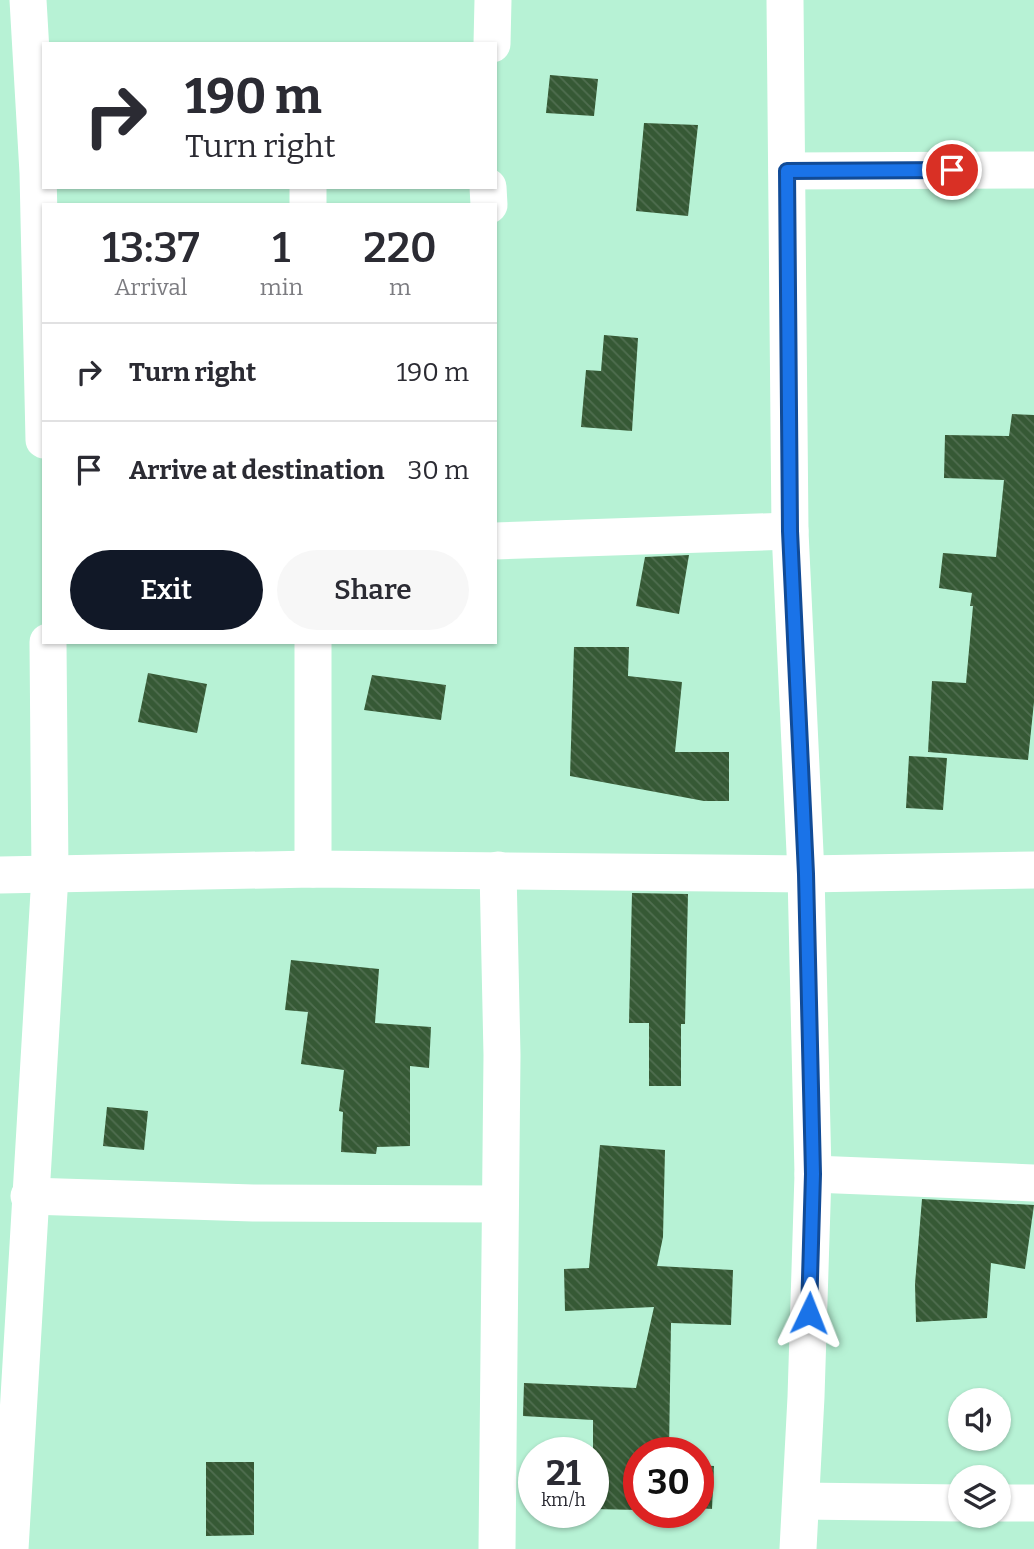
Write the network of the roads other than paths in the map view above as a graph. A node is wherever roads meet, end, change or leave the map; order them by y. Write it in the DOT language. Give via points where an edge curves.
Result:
graph roads {
  1 [pos="28,0"];
  2 [pos="493,0"];
  3 [pos="785,0"];
  4 [pos="492,42"];
  5 [pos="1034,170"];
  6 [pos="787,171"];
  7 [pos="41,173"];
  8 [pos="42,262"];
  9 [pos="790,531"];
  10 [pos="497,541"];
  11 [pos="48,644"];
  12 [pos="313,644"];
  13 [pos="313,869"];
  14 [pos="498,870"];
  15 [pos="1034,870"];
  16 [pos="806,874"];
  17 [pos="0,875"];
  18 [pos="50,875"];
  19 [pos="813,1174"];
  20 [pos="1034,1183"];
  21 [pos="29,1196"];
  22 [pos="500,1204"];
  23 [pos="801,1501"];
  24 [pos="948,1503"];
  25 [pos="1011,1503"];
  26 [pos="1034,1503"];
  27 [pos="9,1549"];
  28 [pos="497,1549"];
  29 [pos="798,1549"];
  1 -- 7 [label="street"];
  2 -- 4 [label="street"];
  3 -- 6 [label="street"];
  5 -- 6 [label="street"];
  6 -- 9 [label="street"];
  7 -- 8 [label="street"];
  9 -- 10 [label="street"];
  9 -- 16 [label="street"];
  11 -- 18 [label="street"];
  12 -- 13 [label="street"];
  13 -- 14 [label="street"];
  13 -- 18 [label="street"];
  14 -- 16 [label="street"];
  14 -- 22 [label="street"];
  15 -- 16 [label="street"];
  16 -- 19 [label="street"];
  17 -- 18 [label="street"];
  18 -- 21 [label="street"];
  19 -- 20 [label="street"];
  19 -- 23 [label="street"];
  21 -- 22 [label="street"];
  21 -- 27 [label="street"];
  22 -- 28 [label="street"];
  23 -- 24 [label="street"];
  23 -- 29 [label="street"];
  25 -- 26 [label="street"];
}
